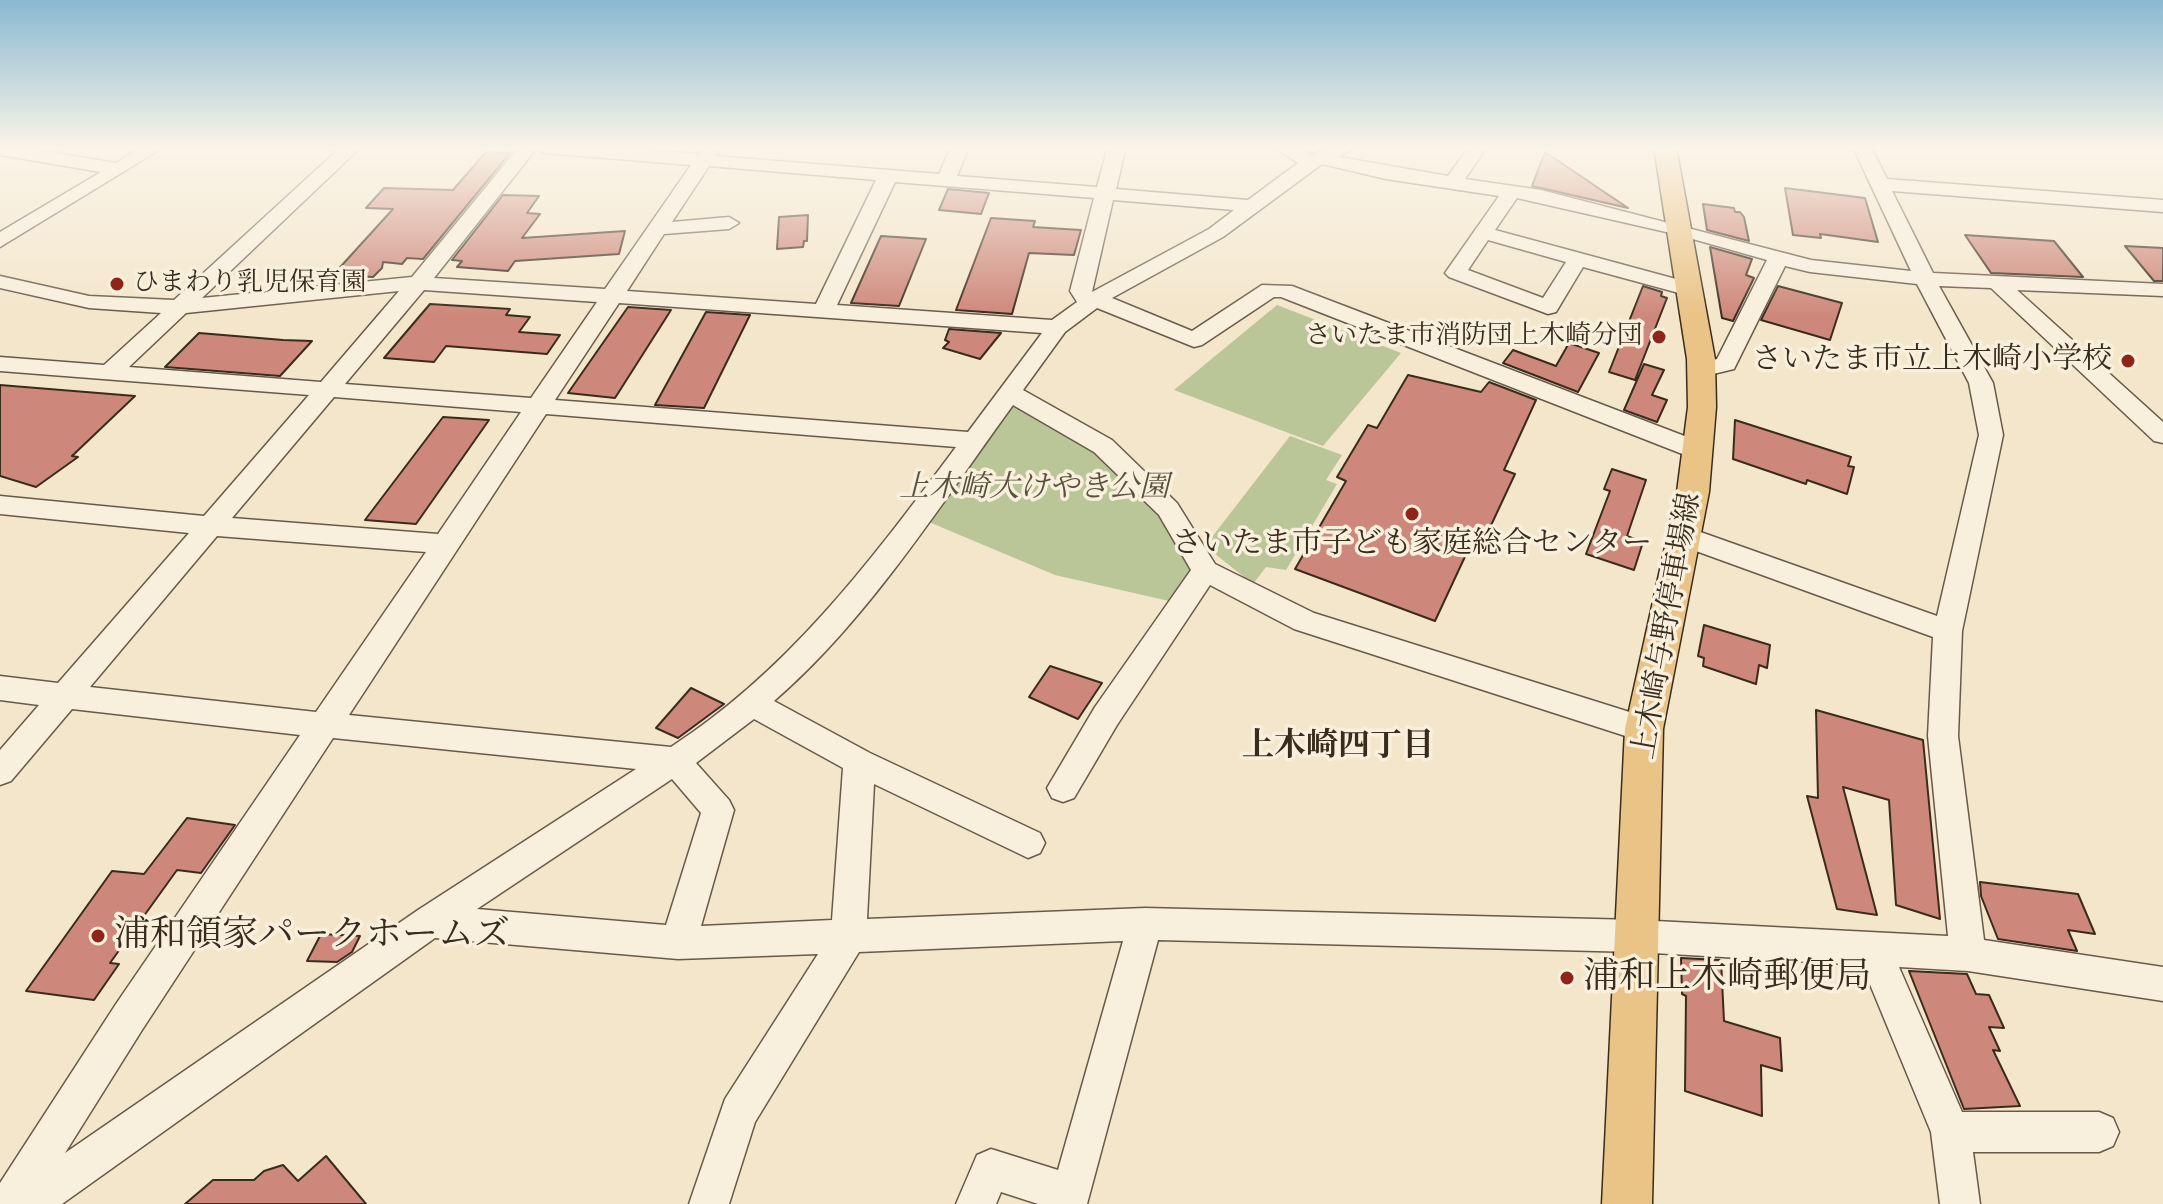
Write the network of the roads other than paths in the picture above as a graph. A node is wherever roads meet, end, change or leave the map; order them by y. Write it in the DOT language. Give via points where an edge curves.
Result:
graph roads {
  1 [pos="62,203"];
  2 [pos="291,203"];
  3 [pos="483,203"];
  4 [pos="675,203"];
  5 [pos="875,203"];
  6 [pos="1104,203"];
  7 [pos="1223,203"];
  8 [pos="1259,203"];
  9 [pos="1504,203"];
  10 [pos="1571,203"];
  11 [pos="1676,203"];
  12 [pos="1890,203"];
  13 [pos="2127,203"];
  14 [pos="1255,206"];
  15 [pos="2163,206"];
  16 [pos="729,223"];
  17 [pos="657,229"];
  18 [pos="1681,230"];
  19 [pos="1484,233"];
  20 [pos="0,241"];
  21 [pos="1779,257"];
  22 [pos="1578,259"];
  23 [pos="1925,279"];
  24 [pos="1995,281"];
  25 [pos="0,282"];
  26 [pos="418,283"];
  27 [pos="1690,290"];
  28 [pos="2163,290"];
  29 [pos="612,297"];
  30 [pos="1091,301"];
  31 [pos="179,307"];
  32 [pos="823,312"];
  33 [pos="1057,327"];
  34 [pos="0,364"];
  35 [pos="1701,370"];
  36 [pos="110,372"];
  37 [pos="328,389"];
  38 [pos="1008,392"];
  39 [pos="538,406"];
  40 [pos="2163,435"];
  41 [pos="973,440"];
  42 [pos="1699,451"];
  43 [pos="0,505"];
  44 [pos="210,526"];
  45 [pos="1683,536"];
  46 [pos="446,544"];
  47 [pos="1205,571"];
  48 [pos="1948,631"];
  49 [pos="0,688"];
  50 [pos="65,695"];
  51 [pos="753,704"];
  52 [pos="326,723"];
  53 [pos="1644,729"];
  54 [pos="675,760"];
  55 [pos="859,762"];
  56 [pos="0,772"];
  57 [pos="1063,788"];
  58 [pos="1028,843"];
  59 [pos="430,921"];
  60 [pos="1145,924"];
  61 [pos="1636,936"];
  62 [pos="848,938"];
  63 [pos="678,943"];
  64 [pos="1873,949"];
  65 [pos="1968,954"];
  66 [pos="2163,984"];
  67 [pos="1951,1132"];
  68 [pos="2099,1132"];
  69 [pos="10,1204"];
  70 [pos="27,1204"];
  71 [pos="709,1204"];
  72 [pos="976,1204"];
  73 [pos="1627,1204"];
  74 [pos="1960,1204"];
  1 -- 20 [label="street"];
  2 -- 31 [label="street"];
  3 -- 26 [label="street"];
  4 -- 17 [label="street"];
  5 -- 32 [label="street"];
  6 -- 30 [label="street" via="1081,291"];
  7 -- 14 [label="street"];
  8 -- 14 [label="street"];
  9 -- 19 [label="street"];
  10 -- 18 [label="street"];
  11 -- 18 [label="main road, 上木崎与野停車場線"];
  12 -- 23 [label="street"];
  13 -- 15 [label="street"];
  14 -- 30 [label="street"];
  16 -- 17 [label="street"];
  17 -- 29 [label="street"];
  18 -- 21 [label="street"];
  18 -- 27 [label="main road, 上木崎与野停車場線"];
  19 -- 22 [label="street"];
  19 -- 22 [label="street" via="1456,273 1548,307"];
  21 -- 23 [label="street" via="1810,266"];
  21 -- 35 [label="street" via="1726,364"];
  22 -- 27 [label="street"];
  23 -- 24 [label="street"];
  23 -- 48 [label="street" via="1981,383 1991,435"];
  24 -- 28 [label="street"];
  24 -- 40 [label="street"];
  25 -- 31 [label="street" via="89,302"];
  26 -- 29 [label="street"];
  26 -- 31 [label="street"];
  26 -- 37 [label="street"];
  27 -- 35 [label="main road, 上木崎与野停車場線"];
  29 -- 32 [label="street"];
  29 -- 39 [label="street"];
  30 -- 33 [label="street"];
  30 -- 42 [label="street" via="1194,340 1270,290 1284,291"];
  31 -- 36 [label="street"];
  32 -- 33 [label="street"];
  33 -- 38 [label="street"];
  34 -- 36 [label="street"];
  35 -- 42 [label="main road, 上木崎与野停車場線"];
  36 -- 37 [label="street"];
  37 -- 39 [label="street"];
  37 -- 44 [label="street"];
  38 -- 41 [label="street"];
  38 -- 47 [label="street" via="1103,446 1168,509"];
  39 -- 41 [label="street"];
  39 -- 46 [label="street"];
  41 -- 51 [label="street" via="894,550 794,667"];
  42 -- 45 [label="main road, 上木崎与野停車場線"];
  43 -- 44 [label="street"];
  44 -- 46 [label="street"];
  44 -- 50 [label="street"];
  45 -- 48 [label="street"];
  45 -- 53 [label="main road, 上木崎与野停車場線"];
  46 -- 52 [label="street"];
  47 -- 53 [label="street" via="1304,621"];
  47 -- 57 [label="street"];
  48 -- 65 [label="street" via="1943,736"];
  49 -- 50 [label="street"];
  50 -- 52 [label="street"];
  50 -- 56 [label="street"];
  51 -- 54 [label="street"];
  51 -- 55 [label="street"];
  52 -- 54 [label="street"];
  52 -- 69 [label="street"];
  53 -- 61 [label="main road, 上木崎与野停車場線"];
  54 -- 59 [label="street"];
  54 -- 63 [label="street" via="718,810"];
  55 -- 58 [label="street"];
  55 -- 62 [label="street"];
  59 -- 63 [label="street"];
  59 -- 70 [label="street"];
  60 -- 61 [label="street"];
  60 -- 62 [label="street"];
  60 -- 72 [label="street" via="1071,1194 991,1169"];
  61 -- 64 [label="street"];
  61 -- 73 [label="main road, 上木崎与野停車場線"];
  62 -- 63 [label="street"];
  62 -- 71 [label="street" via="739,1113"];
  64 -- 65 [label="street"];
  64 -- 67 [label="street"];
  65 -- 66 [label="street"];
  67 -- 68 [label="street"];
  67 -- 74 [label="street"];
}
